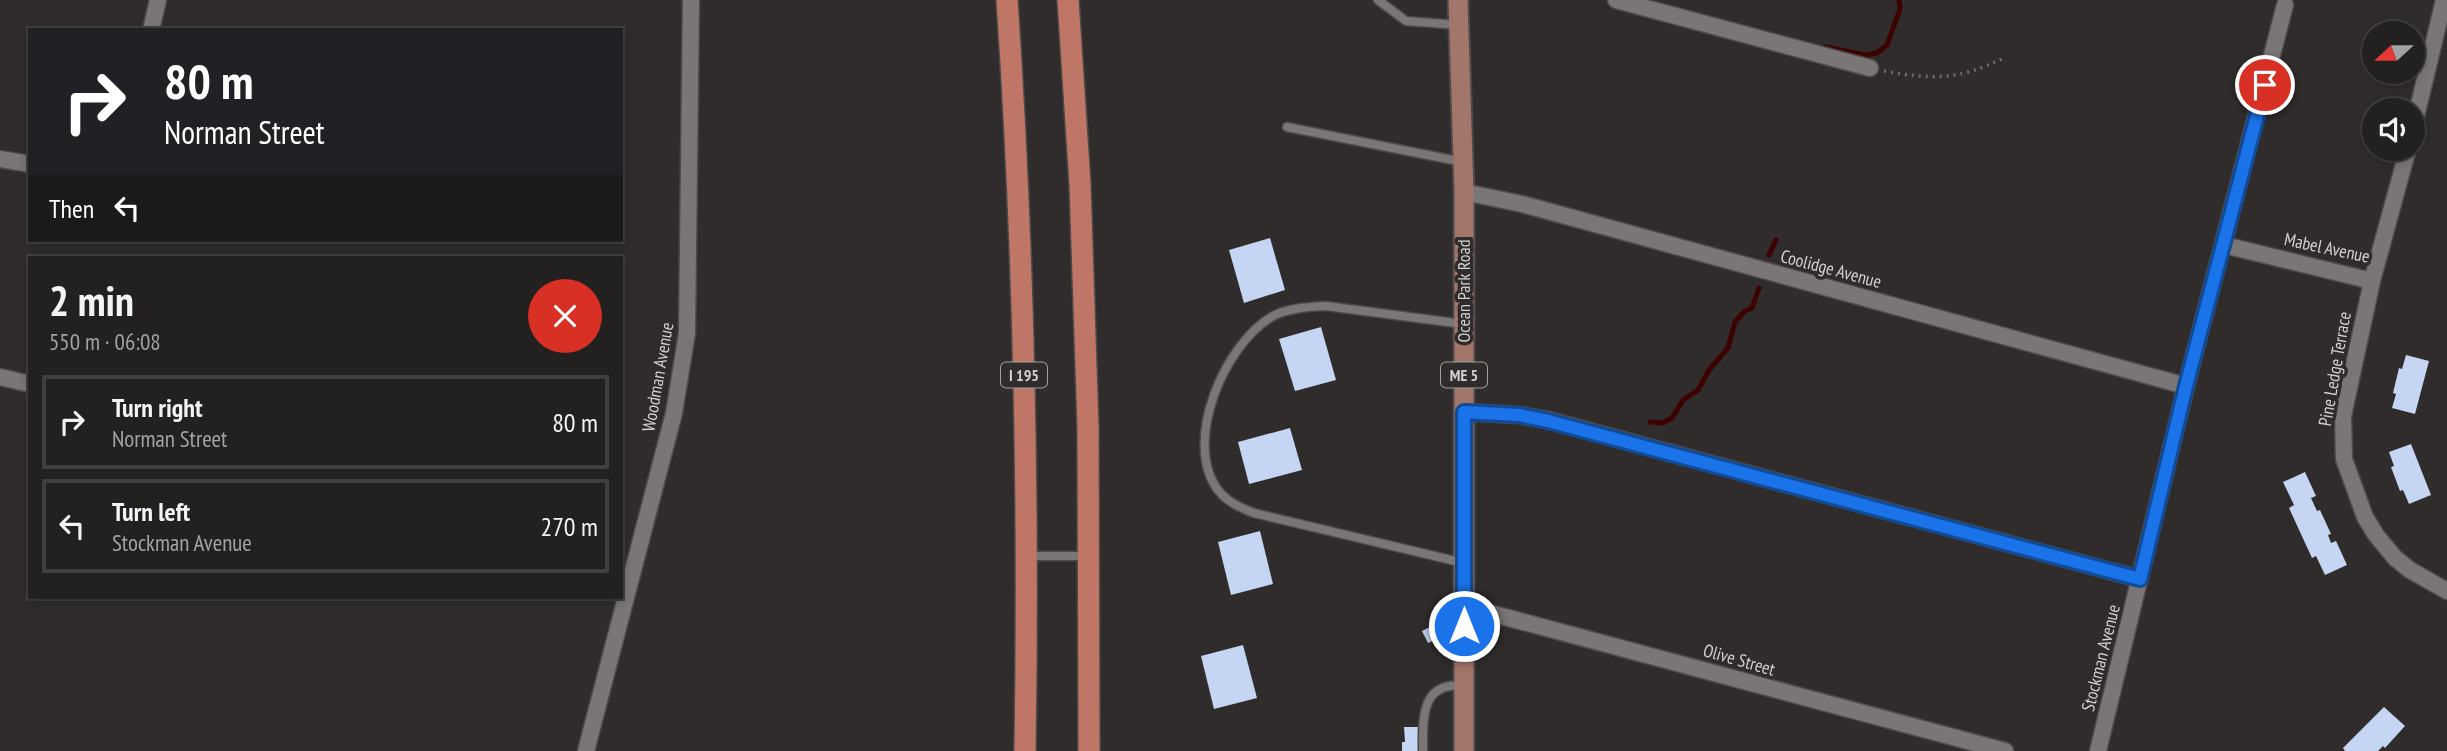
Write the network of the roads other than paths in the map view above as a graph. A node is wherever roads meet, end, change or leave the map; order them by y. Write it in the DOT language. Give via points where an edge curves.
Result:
graph roads {
  1 [pos="158,0"];
  2 [pos="691,0"];
  3 [pos="1007,0"];
  4 [pos="1068,0"];
  5 [pos="1378,0"];
  6 [pos="1458,0"];
  7 [pos="1616,0"];
  8 [pos="2444,0"];
  9 [pos="2285,5"];
  10 [pos="1459,25"];
  11 [pos="151,28"];
  12 [pos="1870,68"];
  13 [pos="2420,98"];
  14 [pos="1287,127"];
  15 [pos="0,159"];
  16 [pos="2405,161"];
  17 [pos="1463,162"];
  18 [pos="28,164"];
  19 [pos="1464,192"];
  20 [pos="2224,245"];
  21 [pos="2372,281"];
  22 [pos="1464,324"];
  23 [pos="0,377"];
  24 [pos="28,384"];
  25 [pos="2186,386"];
  26 [pos="1464,412"];
  27 [pos="1028,556"];
  28 [pos="1090,556"];
  29 [pos="1464,563"];
  30 [pos="2140,579"];
  31 [pos="2447,591"];
  32 [pos="1464,606"];
  33 [pos="1464,686"];
  34 [pos="586,751"];
  35 [pos="1025,751"];
  36 [pos="1089,751"];
  37 [pos="1423,751"];
  38 [pos="1464,751"];
  39 [pos="2005,751"];
  40 [pos="2098,751"];
  1 -- 11 [label="street"];
  2 -- 34 [label="street, Woodman Avenue" via="684,363"];
  3 -- 27 [label="highway, I 195" via="1023,288"];
  4 -- 28 [label="highway" via="1080,184"];
  5 -- 10 [label="lane" via="1406,22"];
  6 -- 10 [label="main road, Ocean Park Road / ME 5"];
  7 -- 12 [label="street"];
  8 -- 13 [label="street"];
  9 -- 20 [label="street, Stockman Avenue"];
  10 -- 17 [label="main road, Ocean Park Road / ME 5"];
  14 -- 17 [label="lane"];
  15 -- 18 [label="street"];
  16 -- 21 [label="street, Mabel Avenue"];
  17 -- 19 [label="main road, Ocean Park Road / ME 5"];
  19 -- 22 [label="main road, Ocean Park Road / ME 5"];
  19 -- 25 [label="street, Coolidge Avenue"];
  20 -- 21 [label="street, Mabel Avenue"];
  20 -- 25 [label="street, Stockman Avenue"];
  21 -- 31 [label="street, Pine Ledge Terrace" via="2343,416 2344,459 2376,535 2410,570"];
  22 -- 26 [label="main road, Ocean Park Road / ME 5"];
  22 -- 29 [label="lane" via="1326,306 1274,316 1230,362 1211,402 1205,430 1211,477 1226,499 1240,507"];
  23 -- 24 [label="street"];
  25 -- 30 [label="street, Stockman Avenue"];
  26 -- 29 [label="main road, Ocean Park Road / ME 5"];
  26 -- 30 [label="street" via="1548,421"];
  27 -- 28 [label="lane"];
  27 -- 35 [label="highway, I 195"];
  28 -- 36 [label="highway"];
  29 -- 32 [label="main road, Ocean Park Road / ME 5"];
  30 -- 40 [label="street, Stockman Avenue"];
  32 -- 33 [label="main road, Ocean Park Road / ME 5"];
  32 -- 39 [label="street, Olive Street"];
  33 -- 37 [label="lane" via="1444,687 1428,702"];
  33 -- 38 [label="main road, Ocean Park Road / ME 5"];
}
